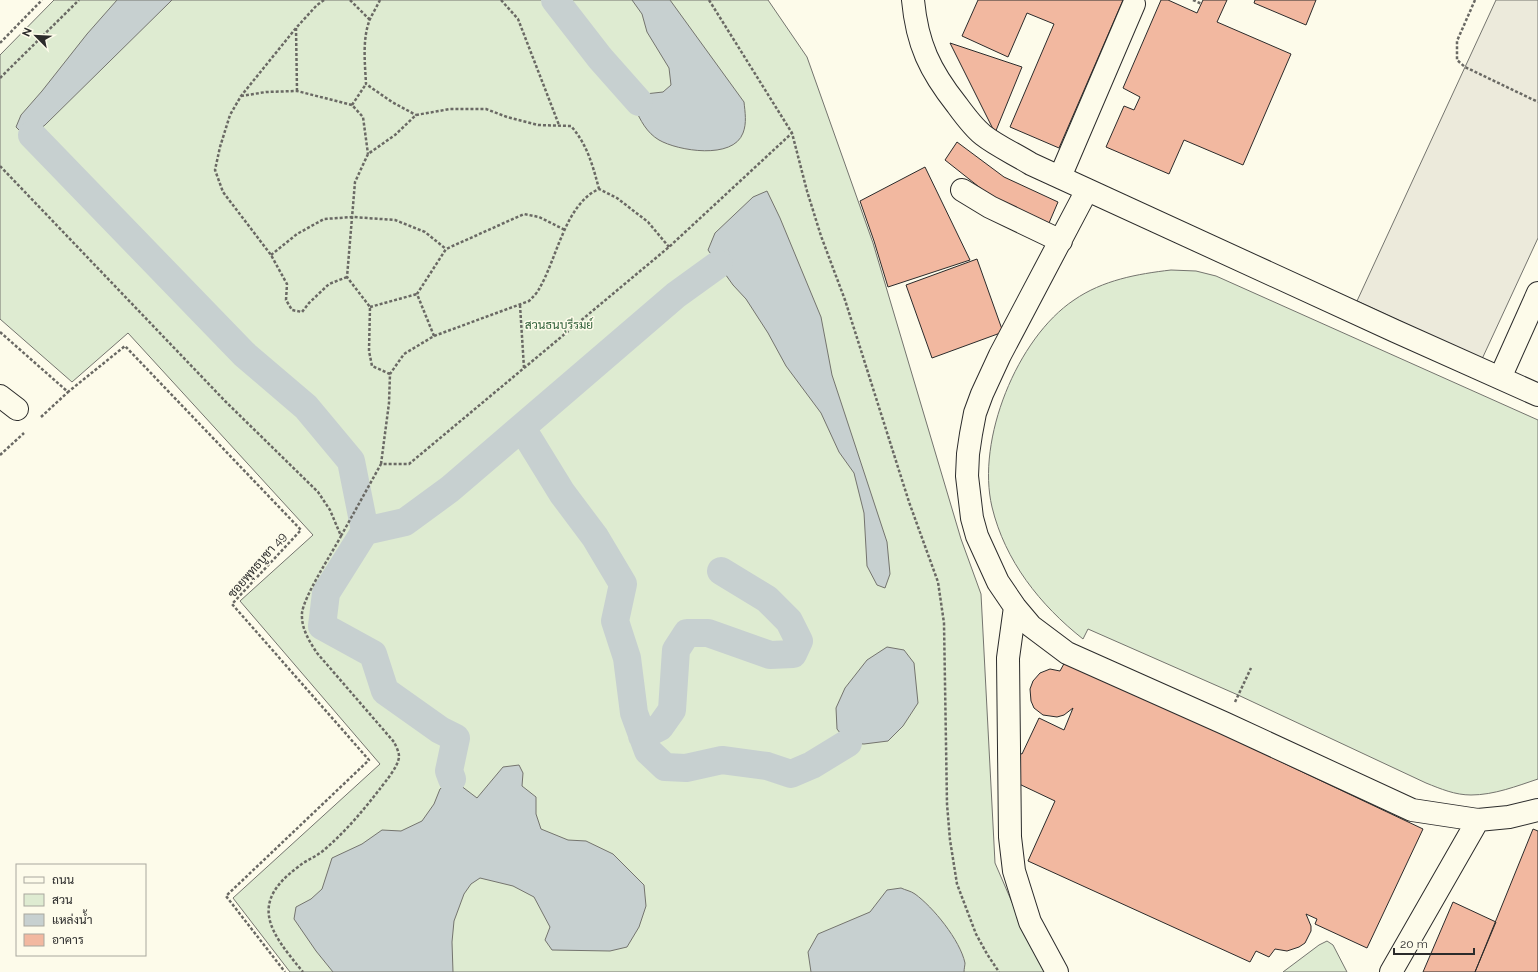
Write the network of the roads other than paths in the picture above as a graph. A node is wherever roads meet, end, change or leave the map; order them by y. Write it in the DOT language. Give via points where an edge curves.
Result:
graph roads {
  1 [pos="913,0"];
  2 [pos="1134,4"];
  3 [pos="1060,177"];
  4 [pos="962,190"];
  5 [pos="1087,190"];
  6 [pos="1061,241"];
  7 [pos="1538,293"];
  8 [pos="1500,378"];
  9 [pos="1538,395"];
  10 [pos="0,396"];
  11 [pos="17,409"];
  12 [pos="1015,607"];
  13 [pos="1538,810"];
  14 [pos="1478,820"];
  15 [pos="1057,972"];
  16 [pos="1392,972"];
  1 -- 3 [label="street" via="915,23 922,47 941,85 966,118 983,135 1030,164"];
  2 -- 3 [label="street"];
  3 -- 5 [label="street"];
  4 -- 6 [label="street" via="990,207"];
  5 -- 6 [label="street"];
  5 -- 8 [label="street"];
  6 -- 12 [label="street" via="982,394 975,413 968,454 968,498 977,536 998,582"];
  7 -- 8 [label="street"];
  8 -- 9 [label="street"];
  10 -- 11 [label="street"];
  12 -- 14 [label="street" via="1031,626 1068,653 1412,810"];
  12 -- 15 [label="street" via="1008,658 1010,837 1014,871 1030,922"];
  13 -- 14 [label="street" via="1509,817"];
  14 -- 16 [label="street"];
}
